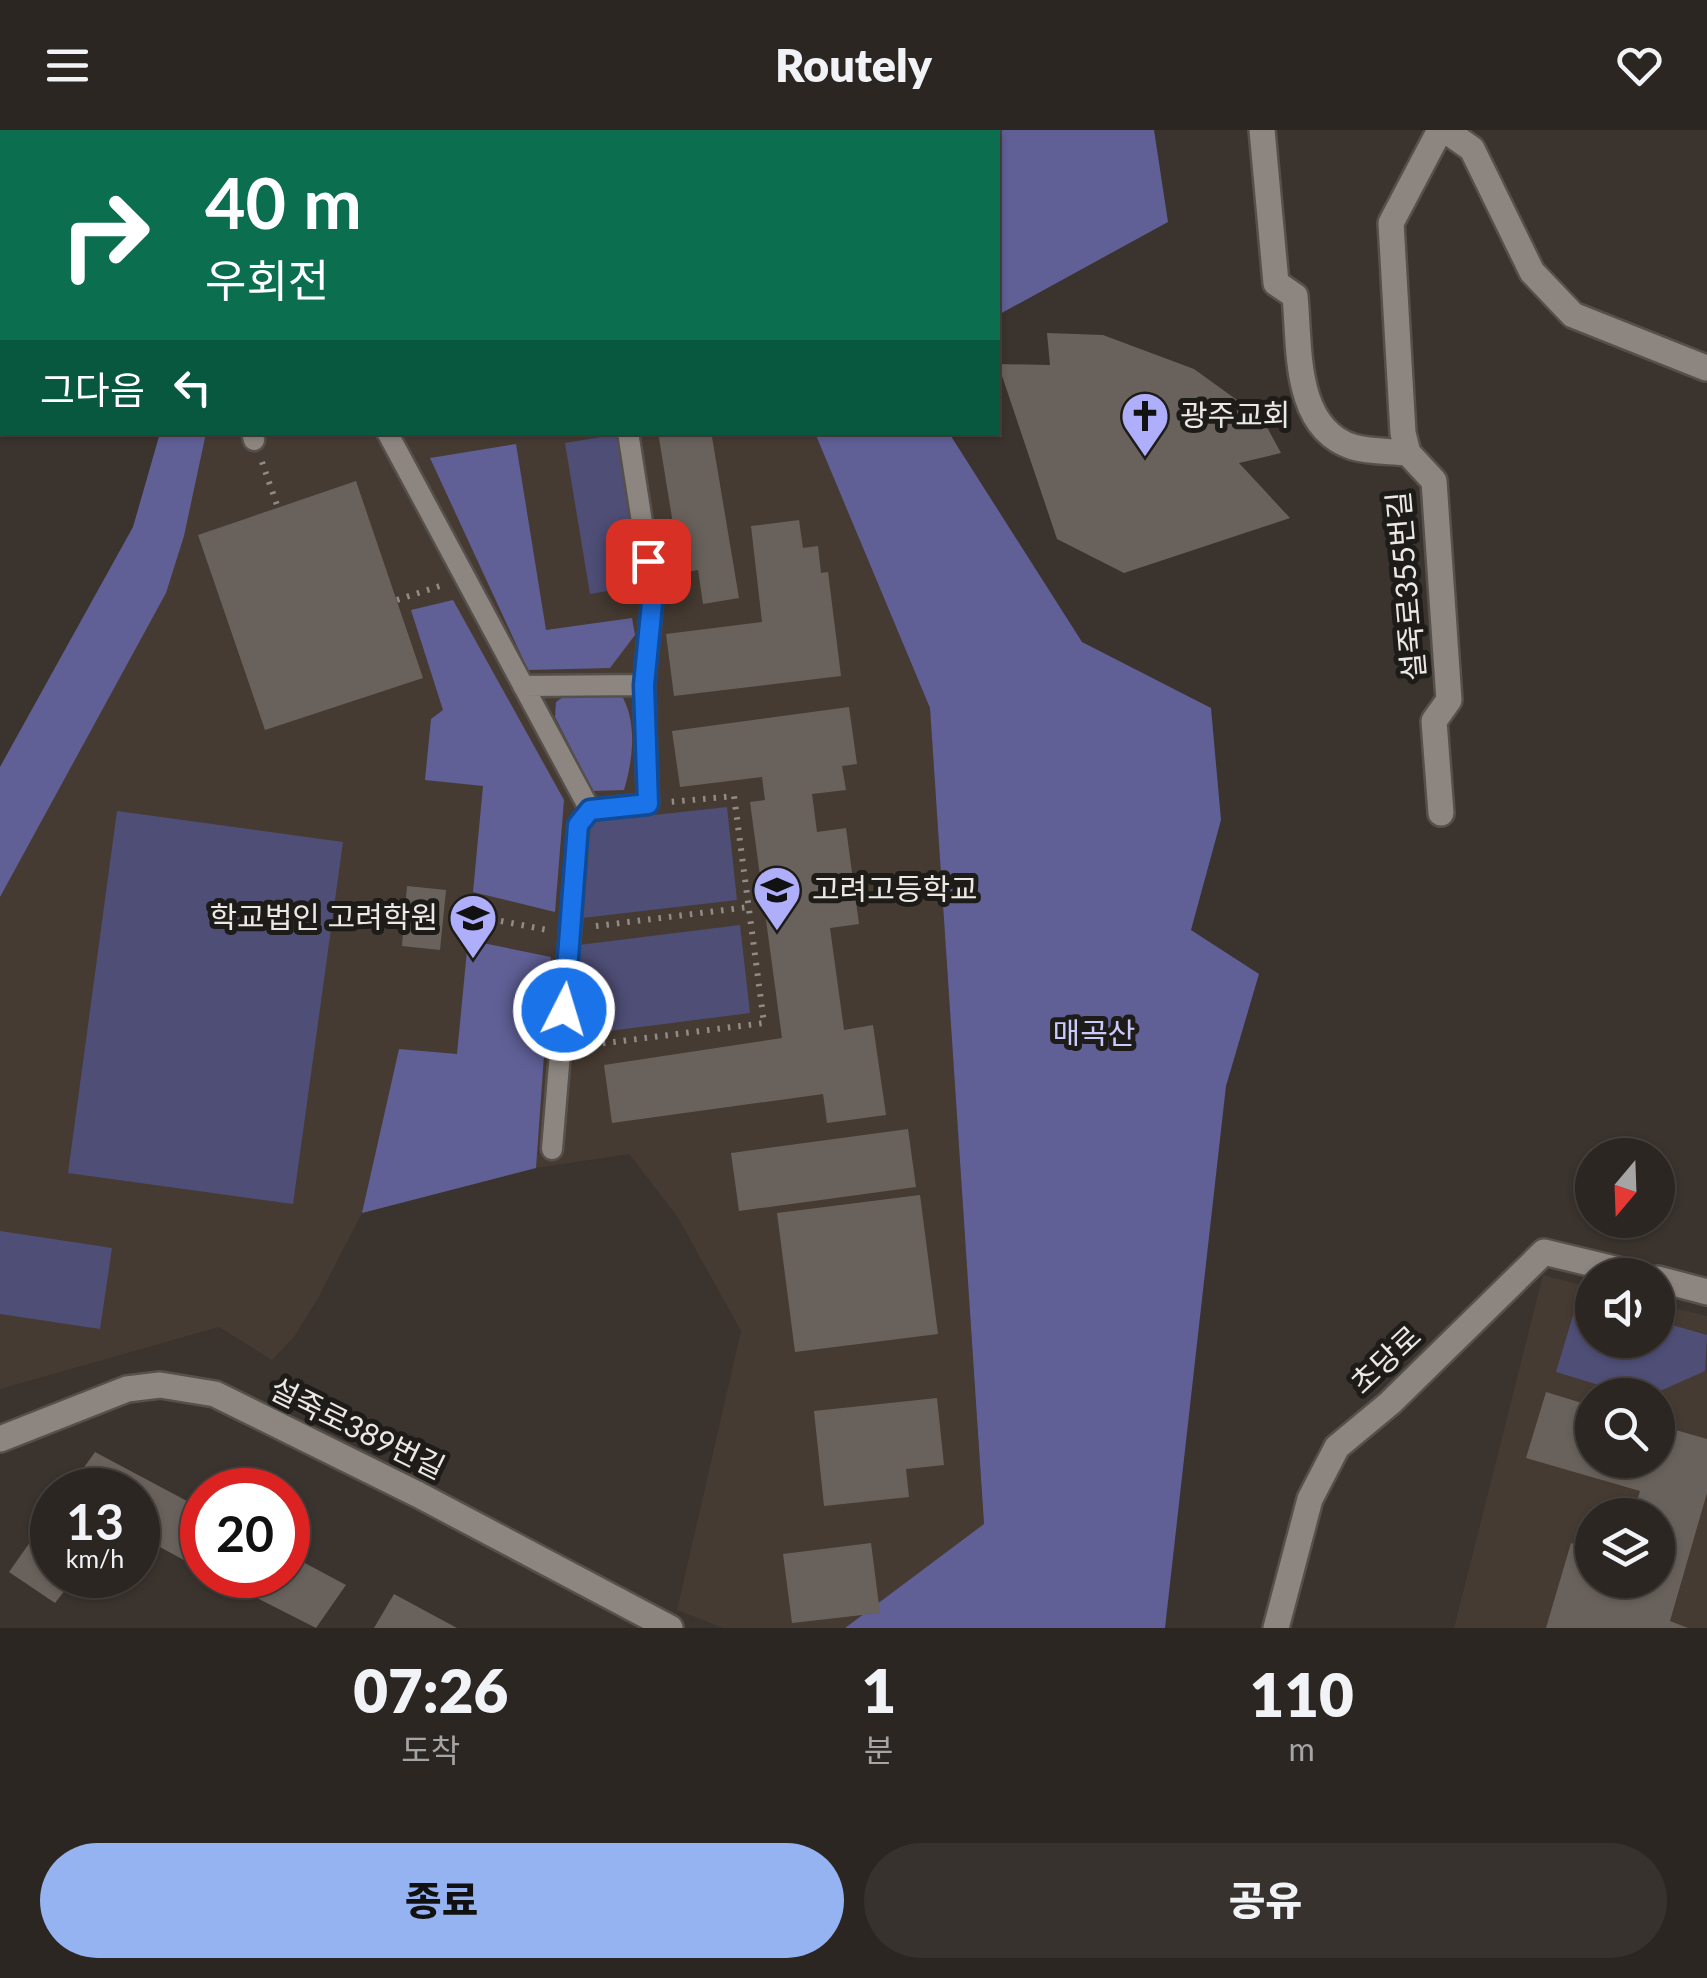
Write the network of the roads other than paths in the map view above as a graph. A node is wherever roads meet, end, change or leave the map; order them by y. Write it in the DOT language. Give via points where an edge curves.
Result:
graph roads {
  1 [pos="1262,130"];
  2 [pos="1443,130"];
  3 [pos="1706,368"];
  4 [pos="389,435"];
  5 [pos="628,435"];
  6 [pos="1408,453"];
  7 [pos="644,685"];
  8 [pos="523,686"];
  9 [pos="590,810"];
  10 [pos="1441,813"];
  11 [pos="552,1149"];
  12 [pos="1575,1260"];
  13 [pos="1675,1284"];
  14 [pos="1707,1292"];
  15 [pos="0,1439"];
  16 [pos="670,1628"];
  17 [pos="1276,1628"];
  1 -- 6 [label="street" via="1276,283 1294,296 1310,409 1322,429 1353,447"];
  2 -- 3 [label="street" via="1472,148 1532,272 1573,315"];
  2 -- 6 [label="street, 설죽로355번길" via="1392,223"];
  4 -- 8 [label="lane"];
  5 -- 7 [label="lane" via="653,593"];
  6 -- 10 [label="street, 설죽로355번길" via="1434,480 1450,700 1434,721"];
  7 -- 8 [label="lane"];
  7 -- 9 [label="lane" via="648,804"];
  8 -- 9 [label="lane"];
  9 -- 11 [label="lane" via="578,825"];
  12 -- 17 [label="street, 초당로" via="1544,1252 1337,1447 1310,1499"];
  13 -- 14 [label="street"];
  15 -- 16 [label="street, 설죽로389번길" via="126,1389 160,1385 215,1394"];
}
